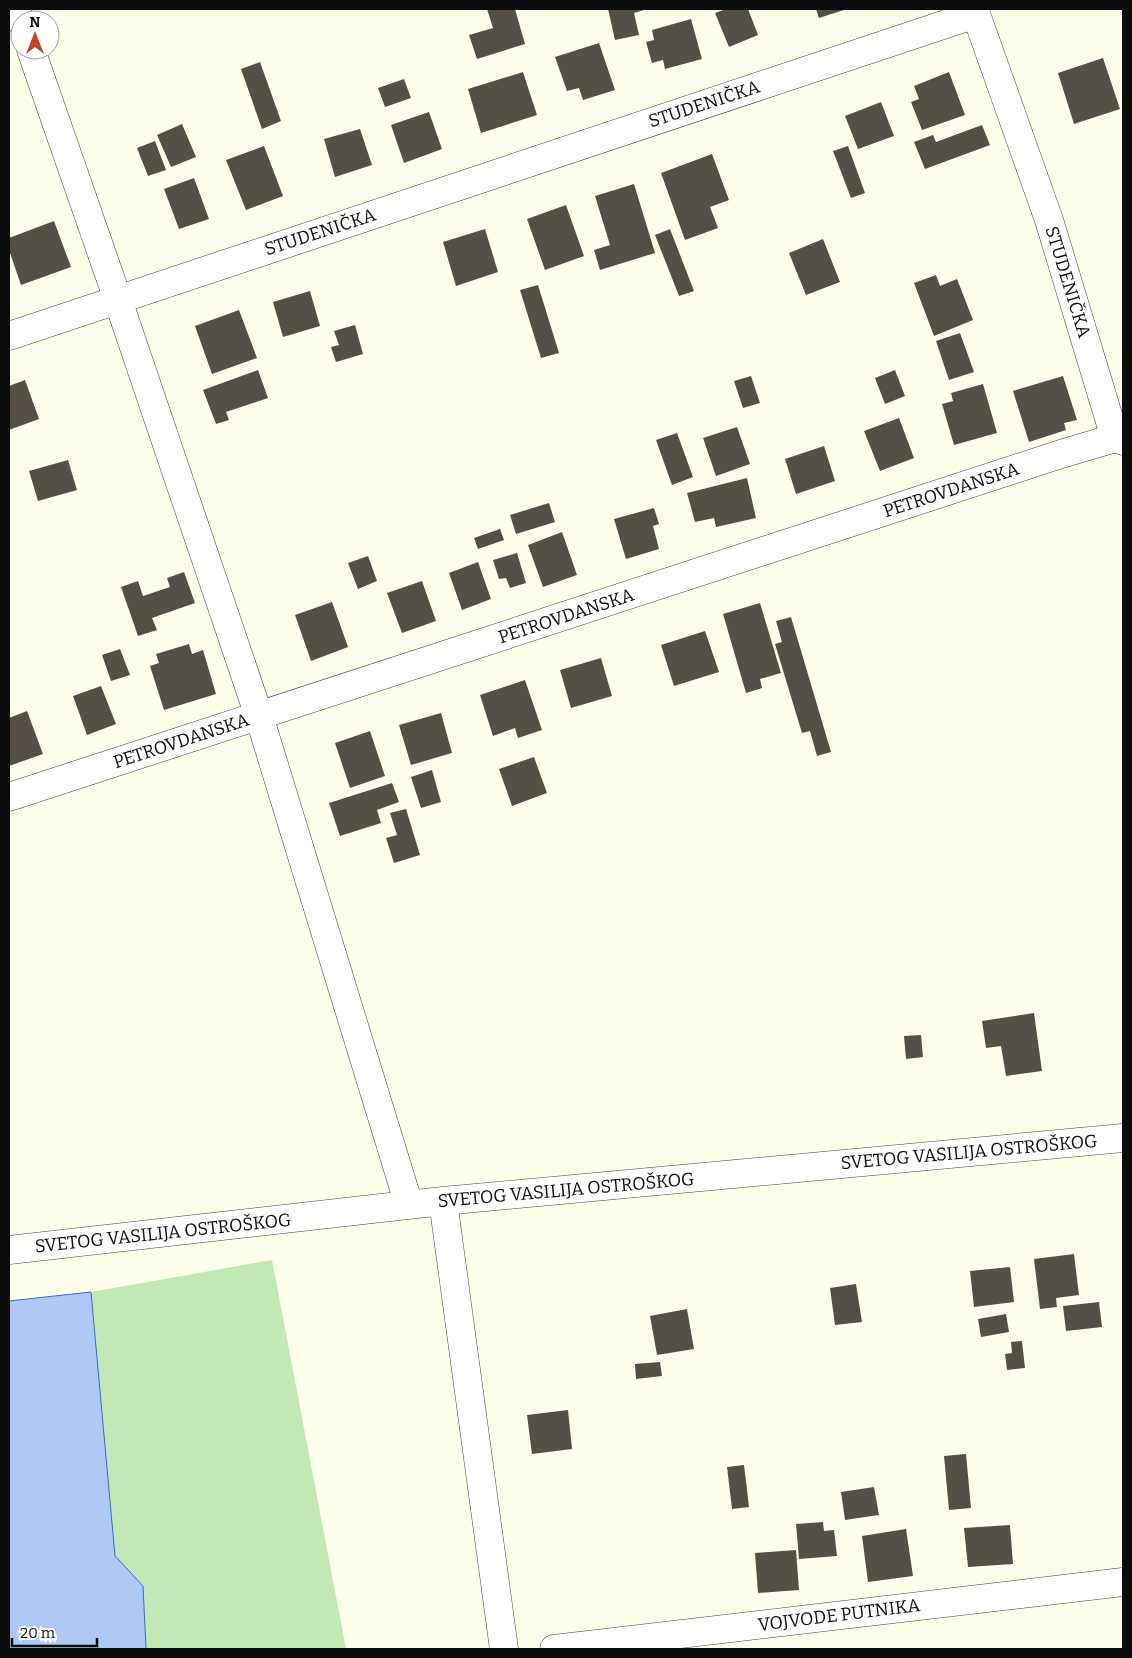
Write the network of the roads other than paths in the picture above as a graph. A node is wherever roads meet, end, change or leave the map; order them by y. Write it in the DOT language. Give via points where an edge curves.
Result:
graph roads {
  1 [pos="975,11"];
  2 [pos="34,60"];
  3 [pos="118,300"];
  4 [pos="9,336"];
  5 [pos="1119,440"];
  6 [pos="259,716"];
  7 [pos="9,797"];
  8 [pos="1123,1138"];
  9 [pos="443,1202"];
  10 [pos="409,1205"];
  11 [pos="9,1250"];
  12 [pos="1123,1582"];
  13 [pos="504,1649"];
  14 [pos="554,1649"];
  1 -- 3 [label="street, STUDENIČKA"];
  1 -- 5 [label="street, STUDENIČKA" via="1049,220"];
  2 -- 3 [label="street"];
  3 -- 4 [label="street, STUDENIČKA"];
  3 -- 6 [label="street"];
  5 -- 6 [label="street, PETROVDANSKA" via="1052,457"];
  6 -- 7 [label="street, PETROVDANSKA"];
  6 -- 10 [label="street"];
  8 -- 9 [label="street, SVETOG VASILIJA OSTROŠKOG"];
  9 -- 10 [label="street, SVETOG VASILIJA OSTROŠKOG"];
  9 -- 13 [label="street"];
  10 -- 11 [label="street, SVETOG VASILIJA OSTROŠKOG"];
  12 -- 14 [label="street, VOJVODE PUTNIKA"];
}
